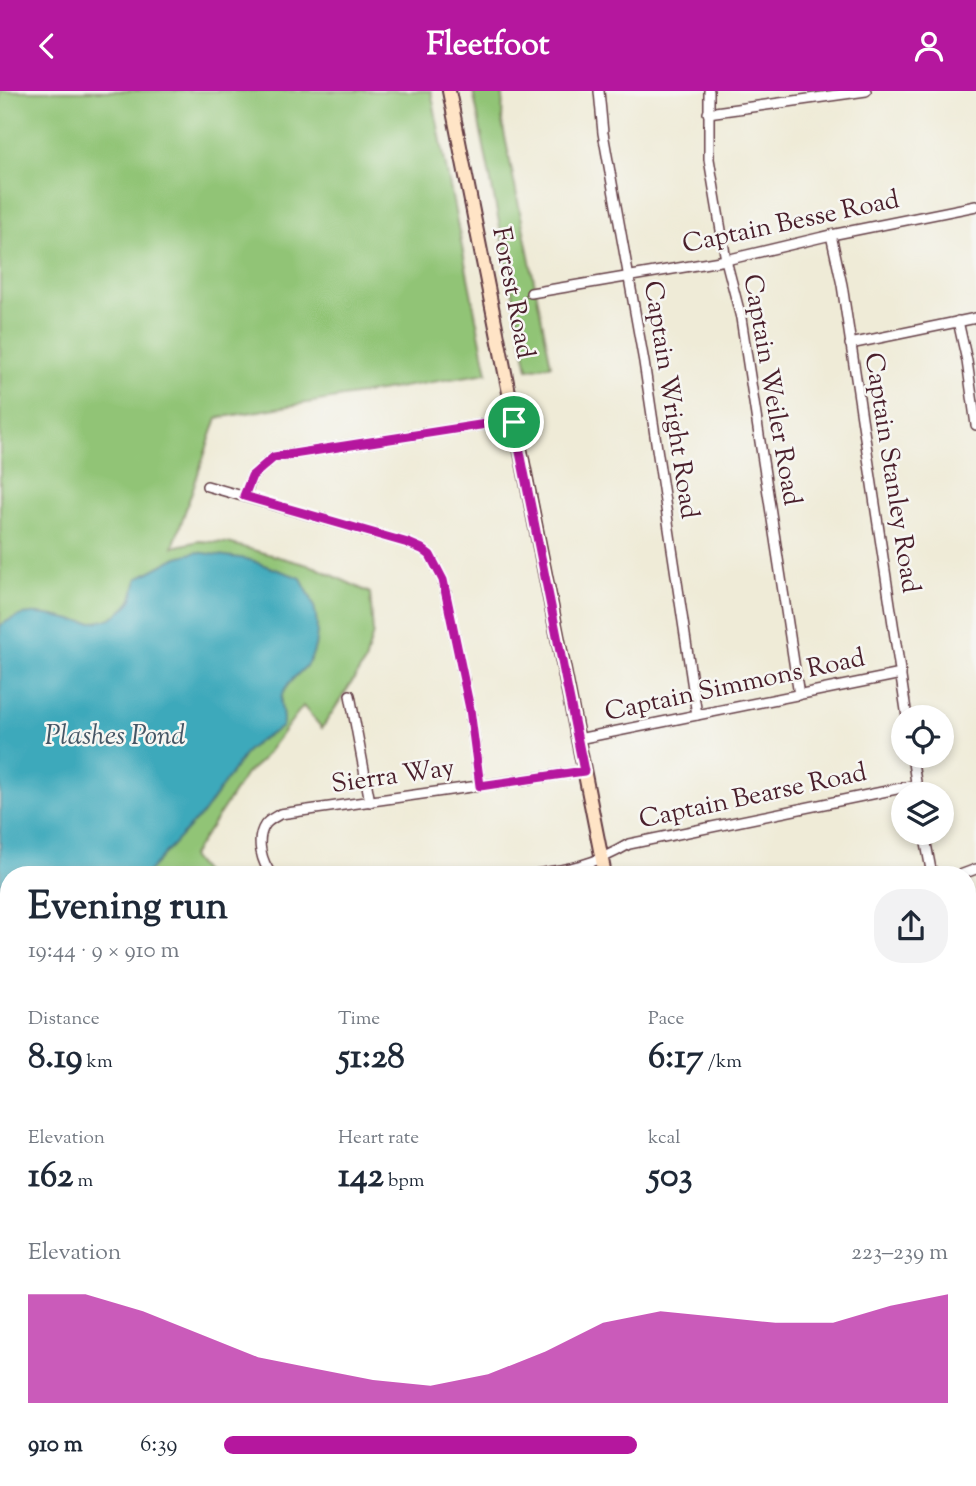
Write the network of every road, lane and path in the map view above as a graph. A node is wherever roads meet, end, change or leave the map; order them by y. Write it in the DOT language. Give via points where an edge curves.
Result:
graph roads {
  1 [pos="449,91"];
  2 [pos="599,91"];
  3 [pos="709,91"];
  4 [pos="866,91"];
  5 [pos="708,113"];
  6 [pos="976,207"];
  7 [pos="831,235"];
  8 [pos="726,260"];
  9 [pos="631,277"];
  10 [pos="531,293"];
  11 [pos="976,318"];
  12 [pos="958,321"];
  13 [pos="850,344"];
  14 [pos="514,422"];
  15 [pos="976,425"];
  16 [pos="207,486"];
  17 [pos="244,496"];
  18 [pos="901,674"];
  19 [pos="351,695"];
  20 [pos="799,695"];
  21 [pos="905,705"];
  22 [pos="697,715"];
  23 [pos="578,739"];
  24 [pos="584,771"];
  25 [pos="480,786"];
  26 [pos="891,795"];
  27 [pos="370,802"];
  28 [pos="926,845"];
  29 [pos="602,860"];
  30 [pos="265,866"];
  31 [pos="580,866"];
  32 [pos="603,866"];
  33 [pos="930,866"];
  1 -- 14 [label="main road, Forest Road"];
  2 -- 9 [label="street, Captain Wright Road"];
  3 -- 5 [label="street, Captain Weiler Road"];
  4 -- 5 [label="street"];
  5 -- 8 [label="street, Captain Weiler Road" via="707,146"];
  6 -- 7 [label="street, Captain Besse Road"];
  7 -- 8 [label="street, Captain Besse Road"];
  7 -- 13 [label="street, Captain Stanley Road"];
  8 -- 9 [label="street, Captain Besse Road"];
  8 -- 20 [label="street, Captain Weiler Road" via="741,318"];
  9 -- 10 [label="street, Captain Besse Road"];
  9 -- 22 [label="street, Captain Wright Road"];
  11 -- 12 [label="street"];
  12 -- 13 [label="street"];
  12 -- 15 [label="street"];
  13 -- 18 [label="street, Captain Stanley Road"];
  14 -- 17 [label="street" via="274,457 252,476"];
  14 -- 23 [label="main road, Forest Road"];
  16 -- 17 [label="street"];
  17 -- 25 [label="street" via="408,543 430,555 443,580 470,709"];
  18 -- 20 [label="street, Captain Simmons Road"];
  18 -- 21 [label="street, Captain Stanley Road"];
  19 -- 27 [label="street"];
  20 -- 22 [label="street, Captain Simmons Road"];
  22 -- 23 [label="street, Captain Simmons Road"];
  23 -- 24 [label="main road, Forest Road"];
  24 -- 25 [label="street, Sierra Way"];
  24 -- 29 [label="main road, Forest Road"];
  25 -- 27 [label="street, Sierra Way"];
  26 -- 29 [label="street, Captain Bearse Road" via="629,844"];
  27 -- 30 [label="street, Sierra Way" via="293,811 270,820 262,832"];
  28 -- 33 [label="street"];
  29 -- 31 [label="street"];
  29 -- 32 [label="main road, Forest Road"];
}
